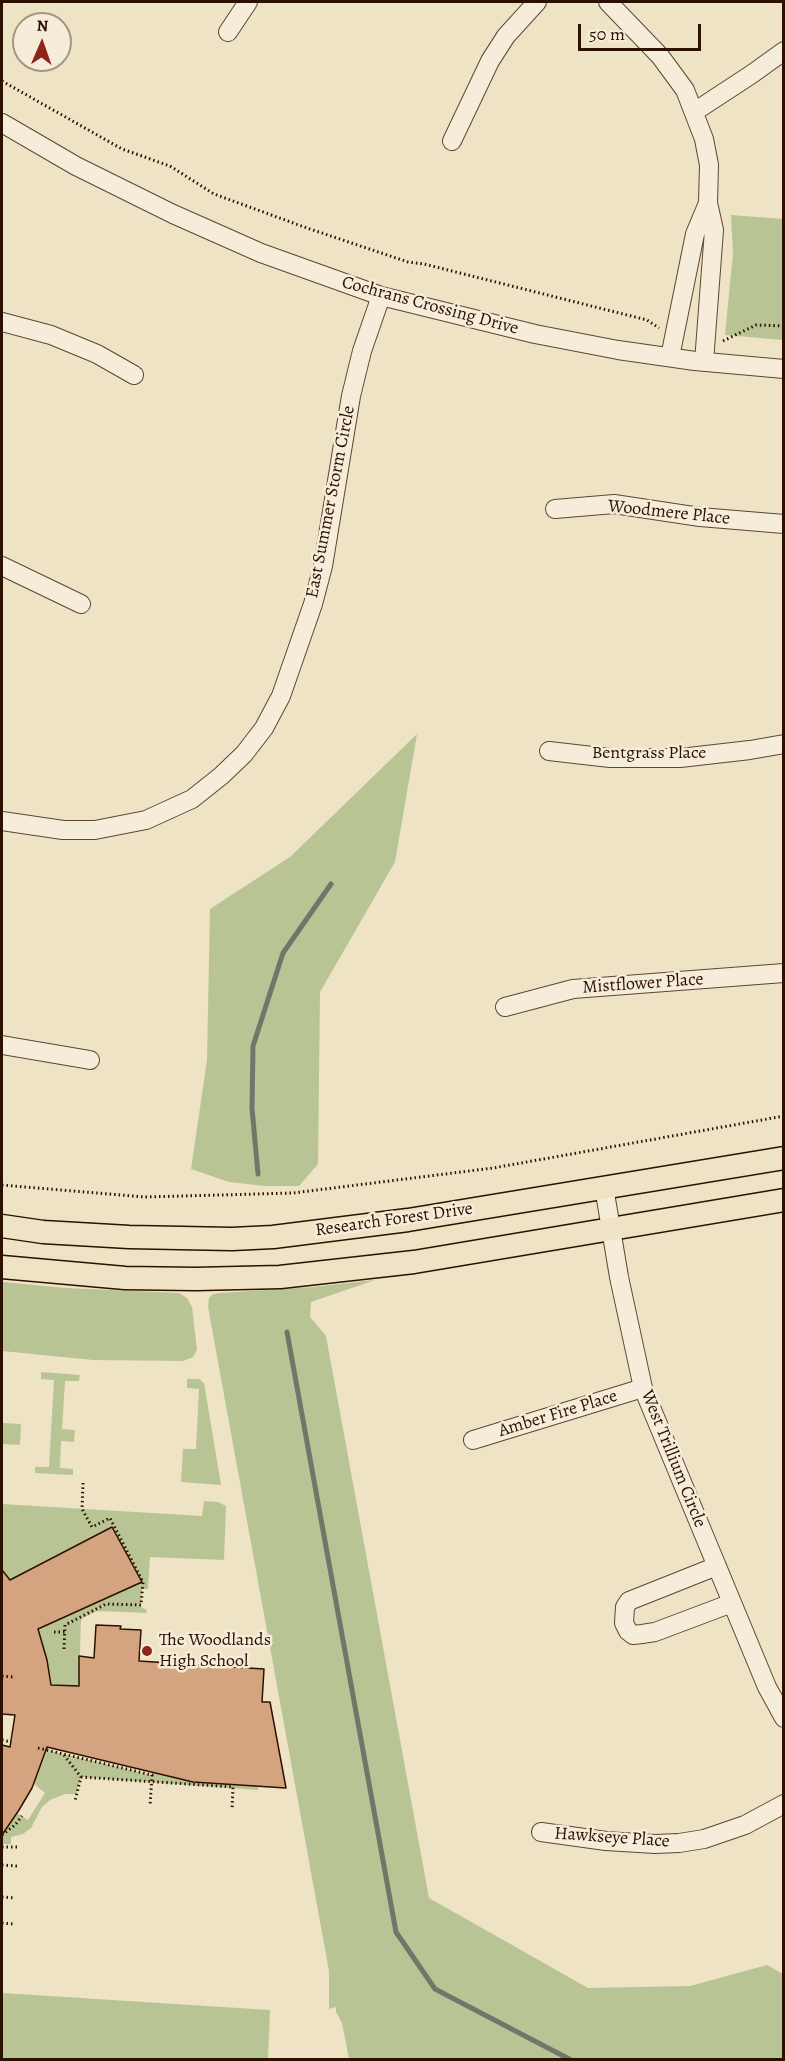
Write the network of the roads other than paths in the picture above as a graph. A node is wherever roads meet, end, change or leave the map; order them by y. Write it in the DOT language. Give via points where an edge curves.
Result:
graph roads {
  1 [pos="248,2"];
  2 [pos="537,2"];
  3 [pos="608,2"];
  4 [pos="228,32"];
  5 [pos="783,51"];
  6 [pos="694,112"];
  7 [pos="2,123"];
  8 [pos="452,141"];
  9 [pos="708,203"];
  10 [pos="381,296"];
  11 [pos="2,322"];
  12 [pos="670,357"];
  13 [pos="704,362"];
  14 [pos="783,369"];
  15 [pos="134,375"];
  16 [pos="555,509"];
  17 [pos="783,524"];
  18 [pos="2,566"];
  19 [pos="81,604"];
  20 [pos="783,744"];
  21 [pos="549,751"];
  22 [pos="2,821"];
  23 [pos="783,973"];
  24 [pos="505,1007"];
  25 [pos="2,1045"];
  26 [pos="90,1060"];
  27 [pos="783,1158"];
  28 [pos="604,1188"];
  29 [pos="783,1200"];
  30 [pos="2,1226"];
  31 [pos="612,1229"];
  32 [pos="2,1267"];
  33 [pos="643,1388"];
  34 [pos="473,1440"];
  35 [pos="717,1566"];
  36 [pos="732,1603"];
  37 [pos="783,1718"];
  38 [pos="783,1804"];
  39 [pos="541,1832"];
  1 -- 4 [label="street"];
  2 -- 8 [label="street" via="506,36 490,61"];
  3 -- 6 [label="street" via="660,56 685,90"];
  5 -- 6 [label="street"];
  6 -- 9 [label="street" via="709,165"];
  7 -- 10 [label="street, Cochrans Crossing Drive" via="76,166 173,214 261,253"];
  9 -- 12 [label="street" via="696,234"];
  9 -- 13 [label="street" via="714,230"];
  10 -- 12 [label="street, Cochrans Crossing Drive" via="535,334"];
  10 -- 22 [label="street, East Summer Storm Circle" via="351,396 323,566 313,604 281,696 264,728 244,754 192,799 146,820 95,830 63,830"];
  11 -- 15 [label="street" via="51,335"];
  12 -- 13 [label="street, Cochrans Crossing Drive"];
  13 -- 14 [label="street, Cochrans Crossing Drive"];
  16 -- 17 [label="street, Woodmere Place" via="614,504"];
  18 -- 19 [label="street"];
  20 -- 21 [label="street, Bentgrass Place" via="680,758 610,758"];
  23 -- 24 [label="street, Mistflower Place" via="573,989"];
  25 -- 26 [label="street"];
  27 -- 28 [label="main road, Research Forest Drive"];
  28 -- 30 [label="main road, Research Forest Drive" via="273,1237 129,1237"];
  28 -- 31 [label="street, West Trillium Circle"];
  29 -- 31 [label="main road"];
  31 -- 32 [label="main road" via="414,1262 280,1277 125,1278"];
  31 -- 33 [label="street, West Trillium Circle"];
  33 -- 34 [label="street, Amber Fire Place"];
  33 -- 35 [label="street, West Trillium Circle"];
  35 -- 36 [label="street, West Trillium Circle"];
  35 -- 36 [label="street" via="629,1601 624,1623 633,1635 655,1632"];
  36 -- 37 [label="street, West Trillium Circle"];
  38 -- 39 [label="street, Hawkseye Place" via="745,1825 679,1843 606,1841"];
}
